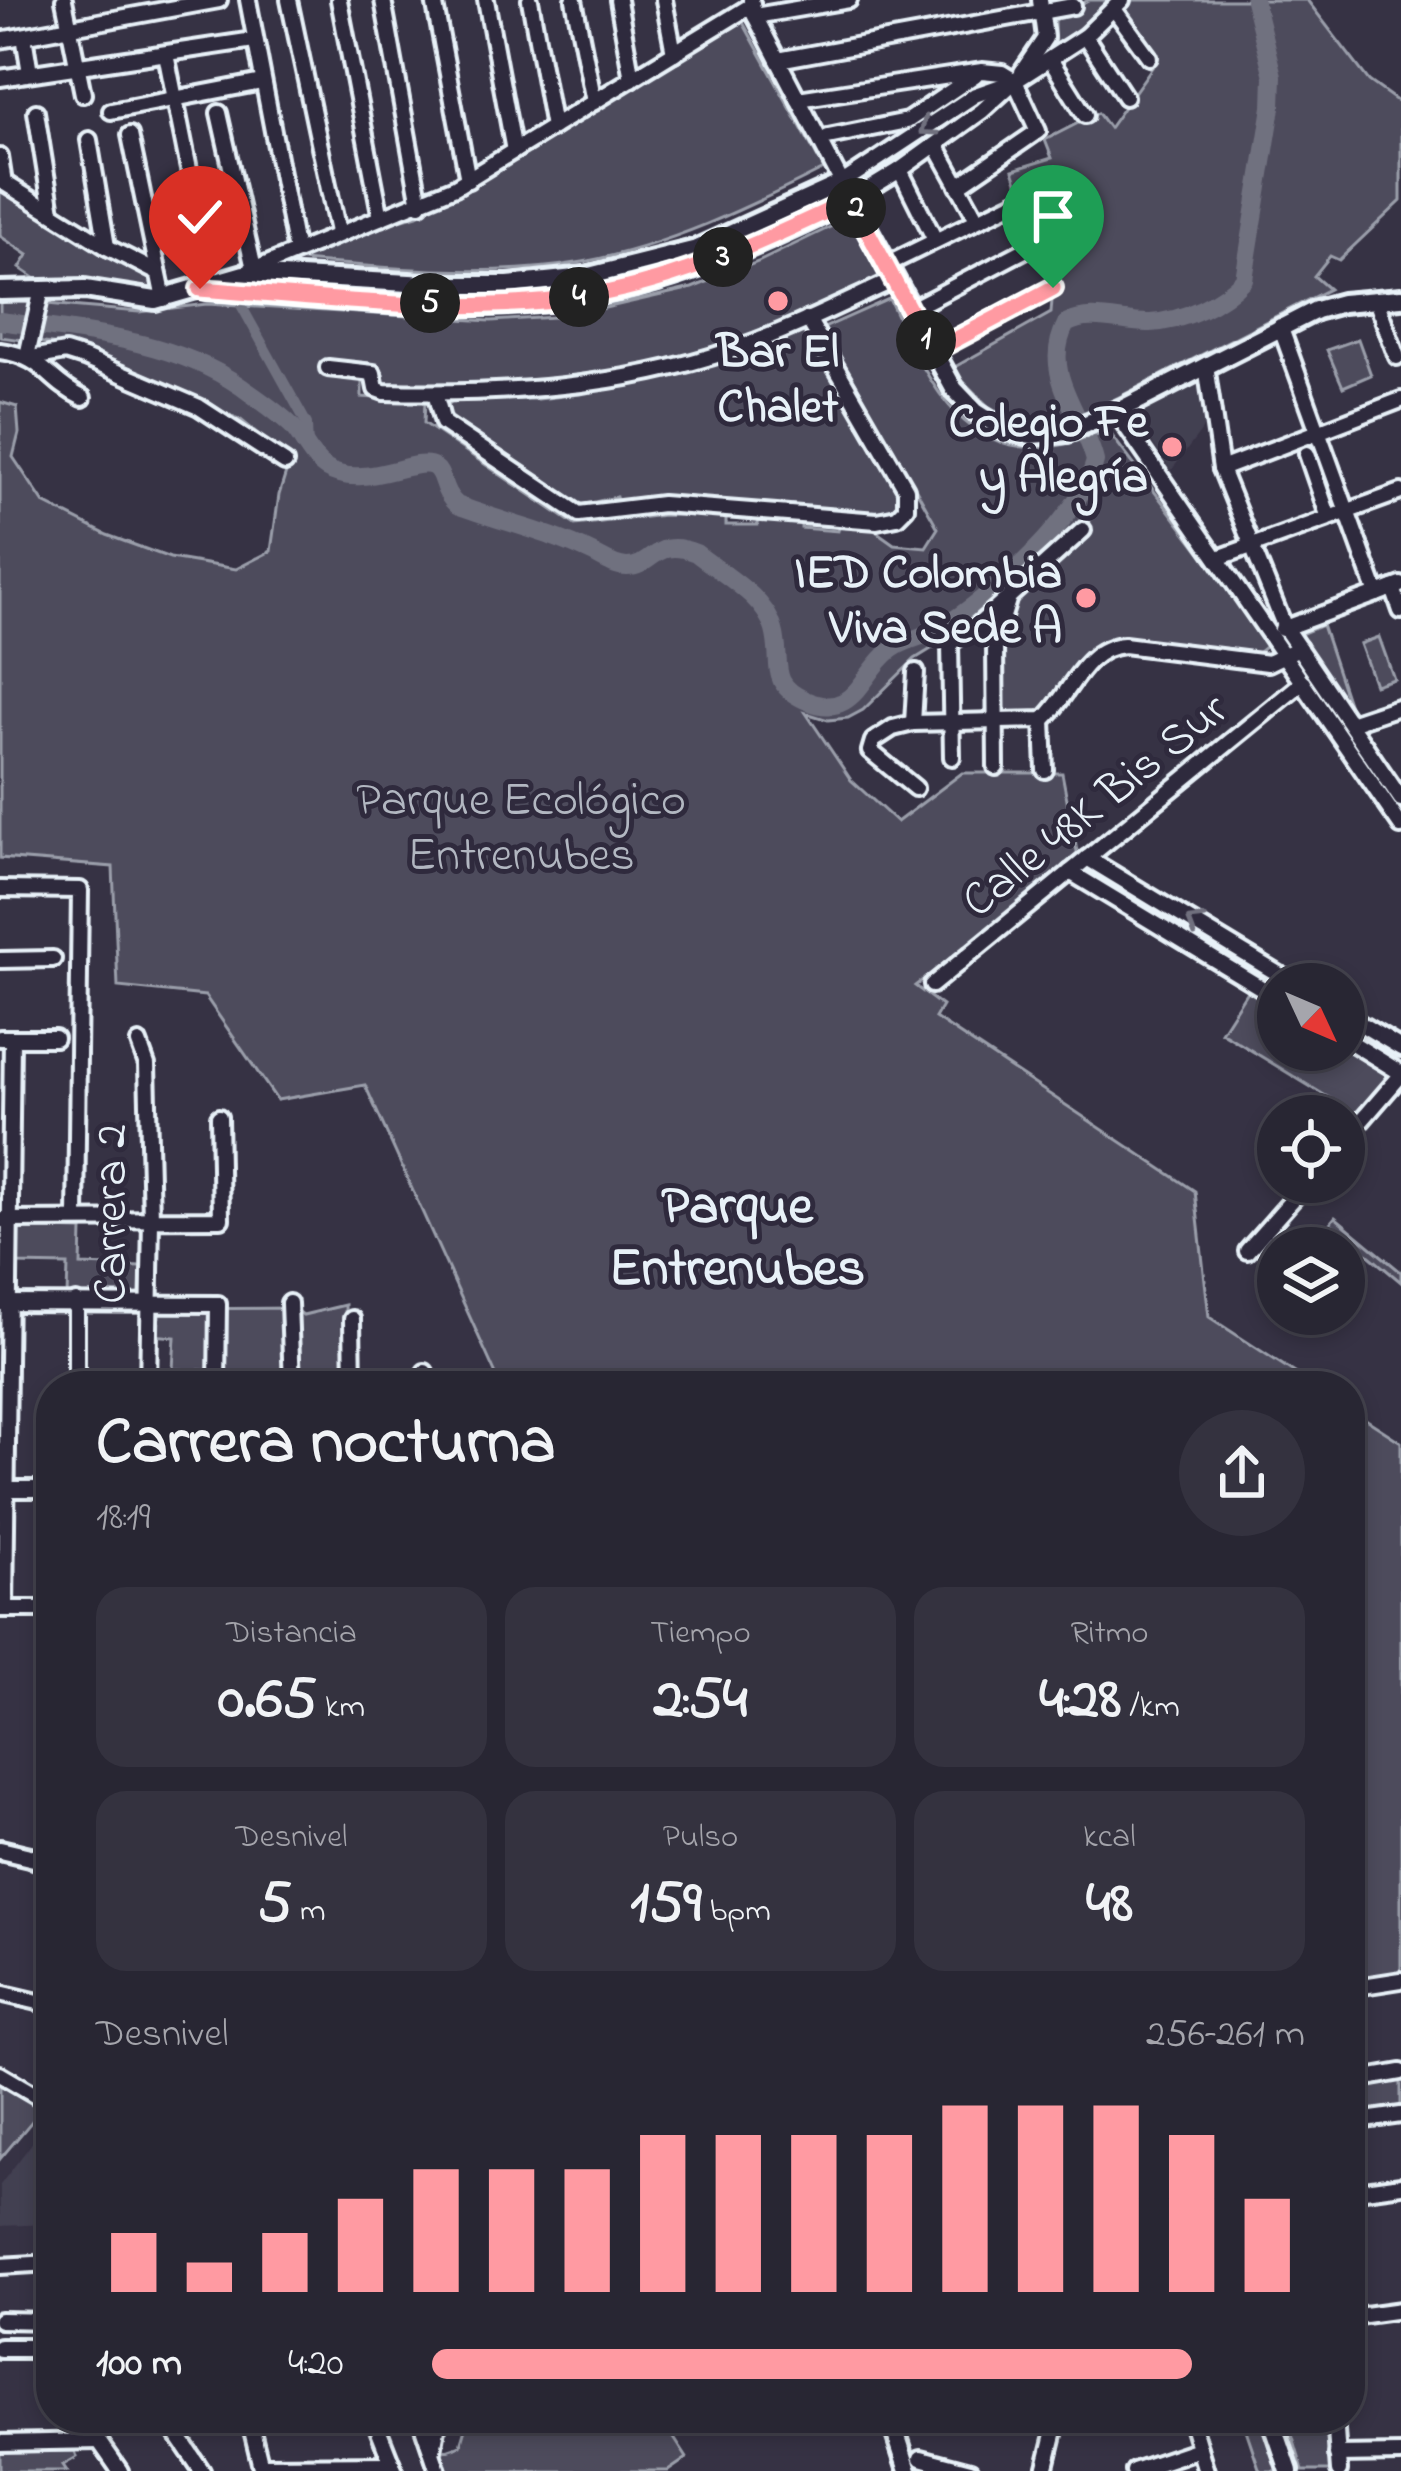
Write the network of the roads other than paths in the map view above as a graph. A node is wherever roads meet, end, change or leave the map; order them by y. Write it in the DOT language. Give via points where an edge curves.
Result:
graph roads {
  1 [pos="64,0"];
  2 [pos="219,0"];
  3 [pos="248,0"];
  4 [pos="289,0"];
  5 [pos="339,0"];
  6 [pos="383,0"];
  7 [pos="434,0"];
  8 [pos="486,0"];
  9 [pos="530,0"];
  10 [pos="574,0"];
  11 [pos="618,0"];
  12 [pos="664,0"];
  13 [pos="849,0"];
  14 [pos="810,3"];
  15 [pos="1118,5"];
  16 [pos="1073,6"];
  17 [pos="753,7"];
  18 [pos="1041,7"];
  19 [pos="70,25"];
  20 [pos="24,36"];
  21 [pos="1085,36"];
  22 [pos="0,40"];
  23 [pos="254,40"];
  24 [pos="674,53"];
  25 [pos="166,54"];
  26 [pos="1149,57"];
  27 [pos="1050,58"];
  28 [pos="778,60"];
  29 [pos="79,68"];
  30 [pos="982,70"];
  31 [pos="30,73"];
  32 [pos="0,78"];
  33 [pos="632,79"];
  34 [pos="1016,81"];
  35 [pos="262,82"];
  36 [pos="83,94"];
  37 [pos="1125,97"];
  38 [pos="798,99"];
  39 [pos="172,100"];
  40 [pos="594,102"];
  41 [pos="36,112"];
  42 [pos="111,112"];
  43 [pos="219,113"];
  44 [pos="1085,115"];
  45 [pos="554,127"];
  46 [pos="130,135"];
  47 [pos="828,137"];
  48 [pos="89,140"];
  49 [pos="936,145"];
  50 [pos="514,151"];
  51 [pos="0,157"];
  52 [pos="900,170"];
  53 [pos="468,180"];
  54 [pos="2,182"];
  55 [pos="958,186"];
  56 [pos="847,192"];
  57 [pos="1018,201"];
  58 [pos="420,204"];
  59 [pos="52,212"];
  60 [pos="381,218"];
  61 [pos="977,219"];
  62 [pos="338,232"];
  63 [pos="935,240"];
  64 [pos="1036,244"];
  65 [pos="106,247"];
  66 [pos="296,252"];
  67 [pos="249,272"];
  68 [pos="158,273"];
  69 [pos="890,273"];
  70 [pos="206,287"];
  71 [pos="1053,288"];
  72 [pos="3,289"];
  73 [pos="42,289"];
  74 [pos="1401,298"];
  75 [pos="164,299"];
  76 [pos="1376,300"];
  77 [pos="910,310"];
  78 [pos="808,319"];
  79 [pos="1280,326"];
  80 [pos="0,351"];
  81 [pos="932,352"];
  82 [pos="29,357"];
  83 [pos="1397,357"];
  84 [pos="1206,365"];
  85 [pos="328,368"];
  86 [pos="435,393"];
  87 [pos="82,398"];
  88 [pos="1401,400"];
  89 [pos="1116,412"];
  90 [pos="1318,432"];
  91 [pos="1307,454"];
  92 [pos="285,463"];
  93 [pos="1221,470"];
  94 [pos="1401,492"];
  95 [pos="1347,512"];
  96 [pos="1329,518"];
  97 [pos="1084,530"];
  98 [pos="1251,546"];
  99 [pos="1218,558"];
  100 [pos="1267,584"];
  101 [pos="1240,589"];
  102 [pos="1390,589"];
  103 [pos="1008,600"];
  104 [pos="1401,611"];
  105 [pos="978,625"];
  106 [pos="1273,627"];
  107 [pos="995,643"];
  108 [pos="1292,652"];
  109 [pos="916,671"];
  110 [pos="1304,682"];
  111 [pos="1401,706"];
  112 [pos="1043,719"];
  113 [pos="994,722"];
  114 [pos="913,723"];
  115 [pos="1350,723"];
  116 [pos="951,724"];
  117 [pos="952,757"];
  118 [pos="996,767"];
  119 [pos="1045,770"];
  120 [pos="915,788"];
  121 [pos="1401,799"];
  122 [pos="1401,826"];
  123 [pos="1087,858"];
  124 [pos="1070,872"];
  125 [pos="0,889"];
  126 [pos="53,959"];
  127 [pos="0,960"];
  128 [pos="1260,963"];
  129 [pos="932,985"];
  130 [pos="1257,985"];
  131 [pos="1365,1027"];
  132 [pos="6,1038"];
  133 [pos="55,1039"];
  134 [pos="139,1043"];
  135 [pos="1401,1048"];
  136 [pos="1365,1051"];
  137 [pos="1401,1074"];
  138 [pos="1365,1116"];
  139 [pos="219,1117"];
  140 [pos="1289,1203"];
  141 [pos="151,1219"];
  142 [pos="5,1220"];
  143 [pos="76,1220"];
  144 [pos="1247,1251"];
  145 [pos="76,1303"];
  146 [pos="290,1303"];
  147 [pos="4,1304"];
  148 [pos="147,1304"];
  149 [pos="352,1319"];
  150 [pos="76,1371"];
  151 [pos="148,1371"];
  152 [pos="217,1371"];
  153 [pos="292,1371"];
  154 [pos="353,1371"];
  155 [pos="4,1489"];
  156 [pos="36,1489"];
  157 [pos="3,1609"];
  158 [pos="36,1609"];
  159 [pos="0,1850"];
  160 [pos="36,1858"];
  161 [pos="1401,1980"];
  162 [pos="1365,1986"];
  163 [pos="0,1993"];
  164 [pos="36,2001"];
  165 [pos="1401,2072"];
  166 [pos="0,2074"];
  167 [pos="1365,2078"];
  168 [pos="36,2095"];
  169 [pos="1401,2115"];
  170 [pos="1365,2120"];
  171 [pos="1401,2185"];
  172 [pos="1365,2190"];
  173 [pos="36,2264"];
  174 [pos="0,2266"];
  175 [pos="0,2305"];
  176 [pos="1401,2311"];
  177 [pos="1365,2315"];
  178 [pos="1,2320"];
  179 [pos="36,2321"];
  180 [pos="36,2346"];
  181 [pos="0,2348"];
  182 [pos="96,2433"];
  183 [pos="176,2433"];
  184 [pos="253,2433"];
  185 [pos="380,2433"];
  186 [pos="425,2433"];
  187 [pos="436,2433"];
  188 [pos="898,2433"];
  189 [pos="1054,2433"];
  190 [pos="1194,2433"];
  191 [pos="1276,2433"];
  192 [pos="1336,2433"];
  193 [pos="98,2441"];
  194 [pos="0,2443"];
  195 [pos="1199,2449"];
  196 [pos="1401,2454"];
  197 [pos="432,2455"];
  198 [pos="1337,2455"];
  199 [pos="911,2461"];
  200 [pos="261,2468"];
  201 [pos="337,2468"];
  202 [pos="394,2468"];
  203 [pos="120,2471"];
  204 [pos="202,2471"];
  205 [pos="438,2471"];
  206 [pos="970,2471"];
  207 [pos="1045,2471"];
  208 [pos="1134,2471"];
  209 [pos="1206,2471"];
  210 [pos="1289,2471"];
  211 [pos="1339,2471"];
  1 -- 19 [label="street"];
  2 -- 19 [label="street"];
  3 -- 23 [label="street"];
  4 -- 62 [label="street"];
  5 -- 60 [label="street"];
  6 -- 58 [label="street"];
  7 -- 53 [label="street"];
  8 -- 50 [label="street"];
  9 -- 45 [label="street"];
  10 -- 40 [label="street"];
  11 -- 33 [label="street"];
  12 -- 24 [label="street"];
  13 -- 14 [label="street"];
  14 -- 17 [label="street"];
  15 -- 21 [label="street"];
  15 -- 26 [label="street"];
  16 -- 18 [label="street"];
  17 -- 24 [label="street"];
  17 -- 28 [label="street"];
  18 -- 28 [label="street"];
  18 -- 34 [label="street" via="1045,38"];
  19 -- 20 [label="street"];
  19 -- 29 [label="street"];
  20 -- 22 [label="street"];
  20 -- 31 [label="street"];
  21 -- 27 [label="street"];
  21 -- 37 [label="street"];
  23 -- 25 [label="street"];
  23 -- 35 [label="street"];
  24 -- 33 [label="street"];
  25 -- 29 [label="street"];
  25 -- 39 [label="street"];
  27 -- 34 [label="street"];
  27 -- 44 [label="street"];
  28 -- 38 [label="street"];
  29 -- 31 [label="street"];
  29 -- 36 [label="street"];
  30 -- 34 [label="street"];
  30 -- 38 [label="street"];
  30 -- 47 [label="street" via="907,121"];
  31 -- 32 [label="street"];
  33 -- 40 [label="street"];
  34 -- 49 [label="street"];
  34 -- 55 [label="street" via="1038,131"];
  34 -- 56 [label="street, one-way" via="975,95"];
  35 -- 39 [label="street"];
  35 -- 66 [label="street"];
  38 -- 56 [label="street"];
  39 -- 42 [label="street"];
  39 -- 70 [label="street"];
  40 -- 45 [label="street"];
  41 -- 59 [label="street"];
  43 -- 67 [label="street"];
  45 -- 50 [label="street"];
  46 -- 68 [label="street"];
  48 -- 65 [label="street"];
  49 -- 52 [label="street"];
  49 -- 55 [label="street"];
  50 -- 53 [label="street"];
  51 -- 54 [label="street"];
  52 -- 56 [label="street"];
  52 -- 63 [label="street"];
  53 -- 58 [label="street"];
  54 -- 59 [label="street"];
  55 -- 61 [label="street"];
  56 -- 67 [label="main road" via="697,249 585,278 446,285"];
  56 -- 69 [label="main road"];
  56 -- 70 [label="main road" via="722,257 591,296 478,305"];
  57 -- 61 [label="street"];
  58 -- 60 [label="street"];
  59 -- 65 [label="street"];
  60 -- 62 [label="street"];
  61 -- 63 [label="street"];
  62 -- 66 [label="street"];
  63 -- 69 [label="street"];
  64 -- 77 [label="street"];
  65 -- 68 [label="street"];
  66 -- 67 [label="street"];
  67 -- 70 [label="main road"];
  68 -- 75 [label="street"];
  69 -- 77 [label="main road"];
  69 -- 78 [label="street"];
  70 -- 75 [label="main road"];
  71 -- 81 [label="street"];
  72 -- 73 [label="main road"];
  73 -- 75 [label="main road"];
  73 -- 82 [label="street"];
  74 -- 76 [label="main road"];
  76 -- 79 [label="main road" via="1329,305"];
  76 -- 83 [label="street"];
  77 -- 81 [label="main road"];
  78 -- 86 [label="street" via="728,351 610,379"];
  78 -- 86 [label="street" via="906,489 903,513 877,520 676,504 570,511 443,423"];
  79 -- 84 [label="main road"];
  79 -- 90 [label="street"];
  80 -- 82 [label="street"];
  81 -- 89 [label="main road" via="976,412 1017,433 1067,432"];
  82 -- 87 [label="street"];
  82 -- 92 [label="street" via="64,352 199,407"];
  84 -- 89 [label="main road"];
  84 -- 93 [label="street"];
  85 -- 86 [label="street" via="373,373 377,390"];
  88 -- 90 [label="street"];
  89 -- 99 [label="street"];
  90 -- 93 [label="street"];
  90 -- 95 [label="street"];
  91 -- 96 [label="street"];
  93 -- 98 [label="street"];
  94 -- 95 [label="street"];
  95 -- 96 [label="street"];
  95 -- 102 [label="street"];
  96 -- 98 [label="street"];
  97 -- 103 [label="street"];
  98 -- 99 [label="street"];
  98 -- 100 [label="street"];
  99 -- 101 [label="street"];
  100 -- 101 [label="street"];
  100 -- 106 [label="street"];
  101 -- 106 [label="street"];
  102 -- 104 [label="street"];
  102 -- 106 [label="street"];
  103 -- 105 [label="street"];
  103 -- 107 [label="street"];
  105 -- 107 [label="street"];
  105 -- 116 [label="street" via="950,643"];
  106 -- 108 [label="street"];
  107 -- 113 [label="street"];
  108 -- 110 [label="street"];
  108 -- 112 [label="street" via="1268,663 1109,646"];
  108 -- 115 [label="street"];
  109 -- 114 [label="street"];
  110 -- 122 [label="street"];
  110 -- 123 [label="street, Calle 48K Bis Sur"];
  111 -- 115 [label="street"];
  112 -- 113 [label="street"];
  112 -- 119 [label="street"];
  113 -- 116 [label="street"];
  113 -- 118 [label="street"];
  114 -- 116 [label="street"];
  114 -- 120 [label="street" via="873,741 871,751"];
  115 -- 121 [label="street"];
  116 -- 117 [label="street"];
  123 -- 124 [label="street, Calle 48K Bis Sur"];
  128 -- 123 [label="street, one-way"];
  124 -- 129 [label="street, Calle 48K Bis Sur"];
  124 -- 130 [label="street"];
  125 -- 143 [label="street" via="80,890"];
  126 -- 127 [label="street"];
  131 -- 135 [label="street"];
  132 -- 133 [label="street"];
  132 -- 142 [label="street"];
  134 -- 141 [label="street, Carrera 2" via="147,1065"];
  136 -- 137 [label="street"];
  137 -- 138 [label="street"];
  139 -- 141 [label="street" via="221,1219"];
  140 -- 144 [label="street"];
  141 -- 143 [label="street"];
  141 -- 148 [label="street, Carrera 2"];
  142 -- 143 [label="street"];
  142 -- 147 [label="street"];
  145 -- 147 [label="street"];
  145 -- 148 [label="street"];
  145 -- 150 [label="street"];
  146 -- 153 [label="street"];
  147 -- 155 [label="street"];
  148 -- 151 [label="street, Carrera 2"];
  148 -- 152 [label="street" via="218,1304"];
  149 -- 154 [label="street"];
  155 -- 156 [label="street"];
  155 -- 157 [label="street"];
  157 -- 158 [label="street"];
  159 -- 160 [label="main road"];
  161 -- 162 [label="street"];
  163 -- 164 [label="street"];
  165 -- 167 [label="street"];
  166 -- 168 [label="street"];
  169 -- 170 [label="street"];
  171 -- 172 [label="street"];
  173 -- 174 [label="street"];
  175 -- 178 [label="street"];
  176 -- 177 [label="street"];
  178 -- 179 [label="street"];
  180 -- 181 [label="main road"];
  182 -- 193 [label="street"];
  183 -- 204 [label="street"];
  184 -- 200 [label="street"];
  185 -- 202 [label="street"];
  186 -- 197 [label="street"];
  187 -- 197 [label="street"];
  188 -- 199 [label="main road"];
  189 -- 207 [label="street"];
  190 -- 195 [label="street"];
  191 -- 210 [label="main road"];
  192 -- 198 [label="street"];
  193 -- 194 [label="street"];
  193 -- 203 [label="street"];
  195 -- 208 [label="street"];
  195 -- 209 [label="street"];
  196 -- 198 [label="street"];
  197 -- 205 [label="street"];
  198 -- 211 [label="street"];
  199 -- 206 [label="street"];
  200 -- 201 [label="street"];
  201 -- 202 [label="street"];
}
